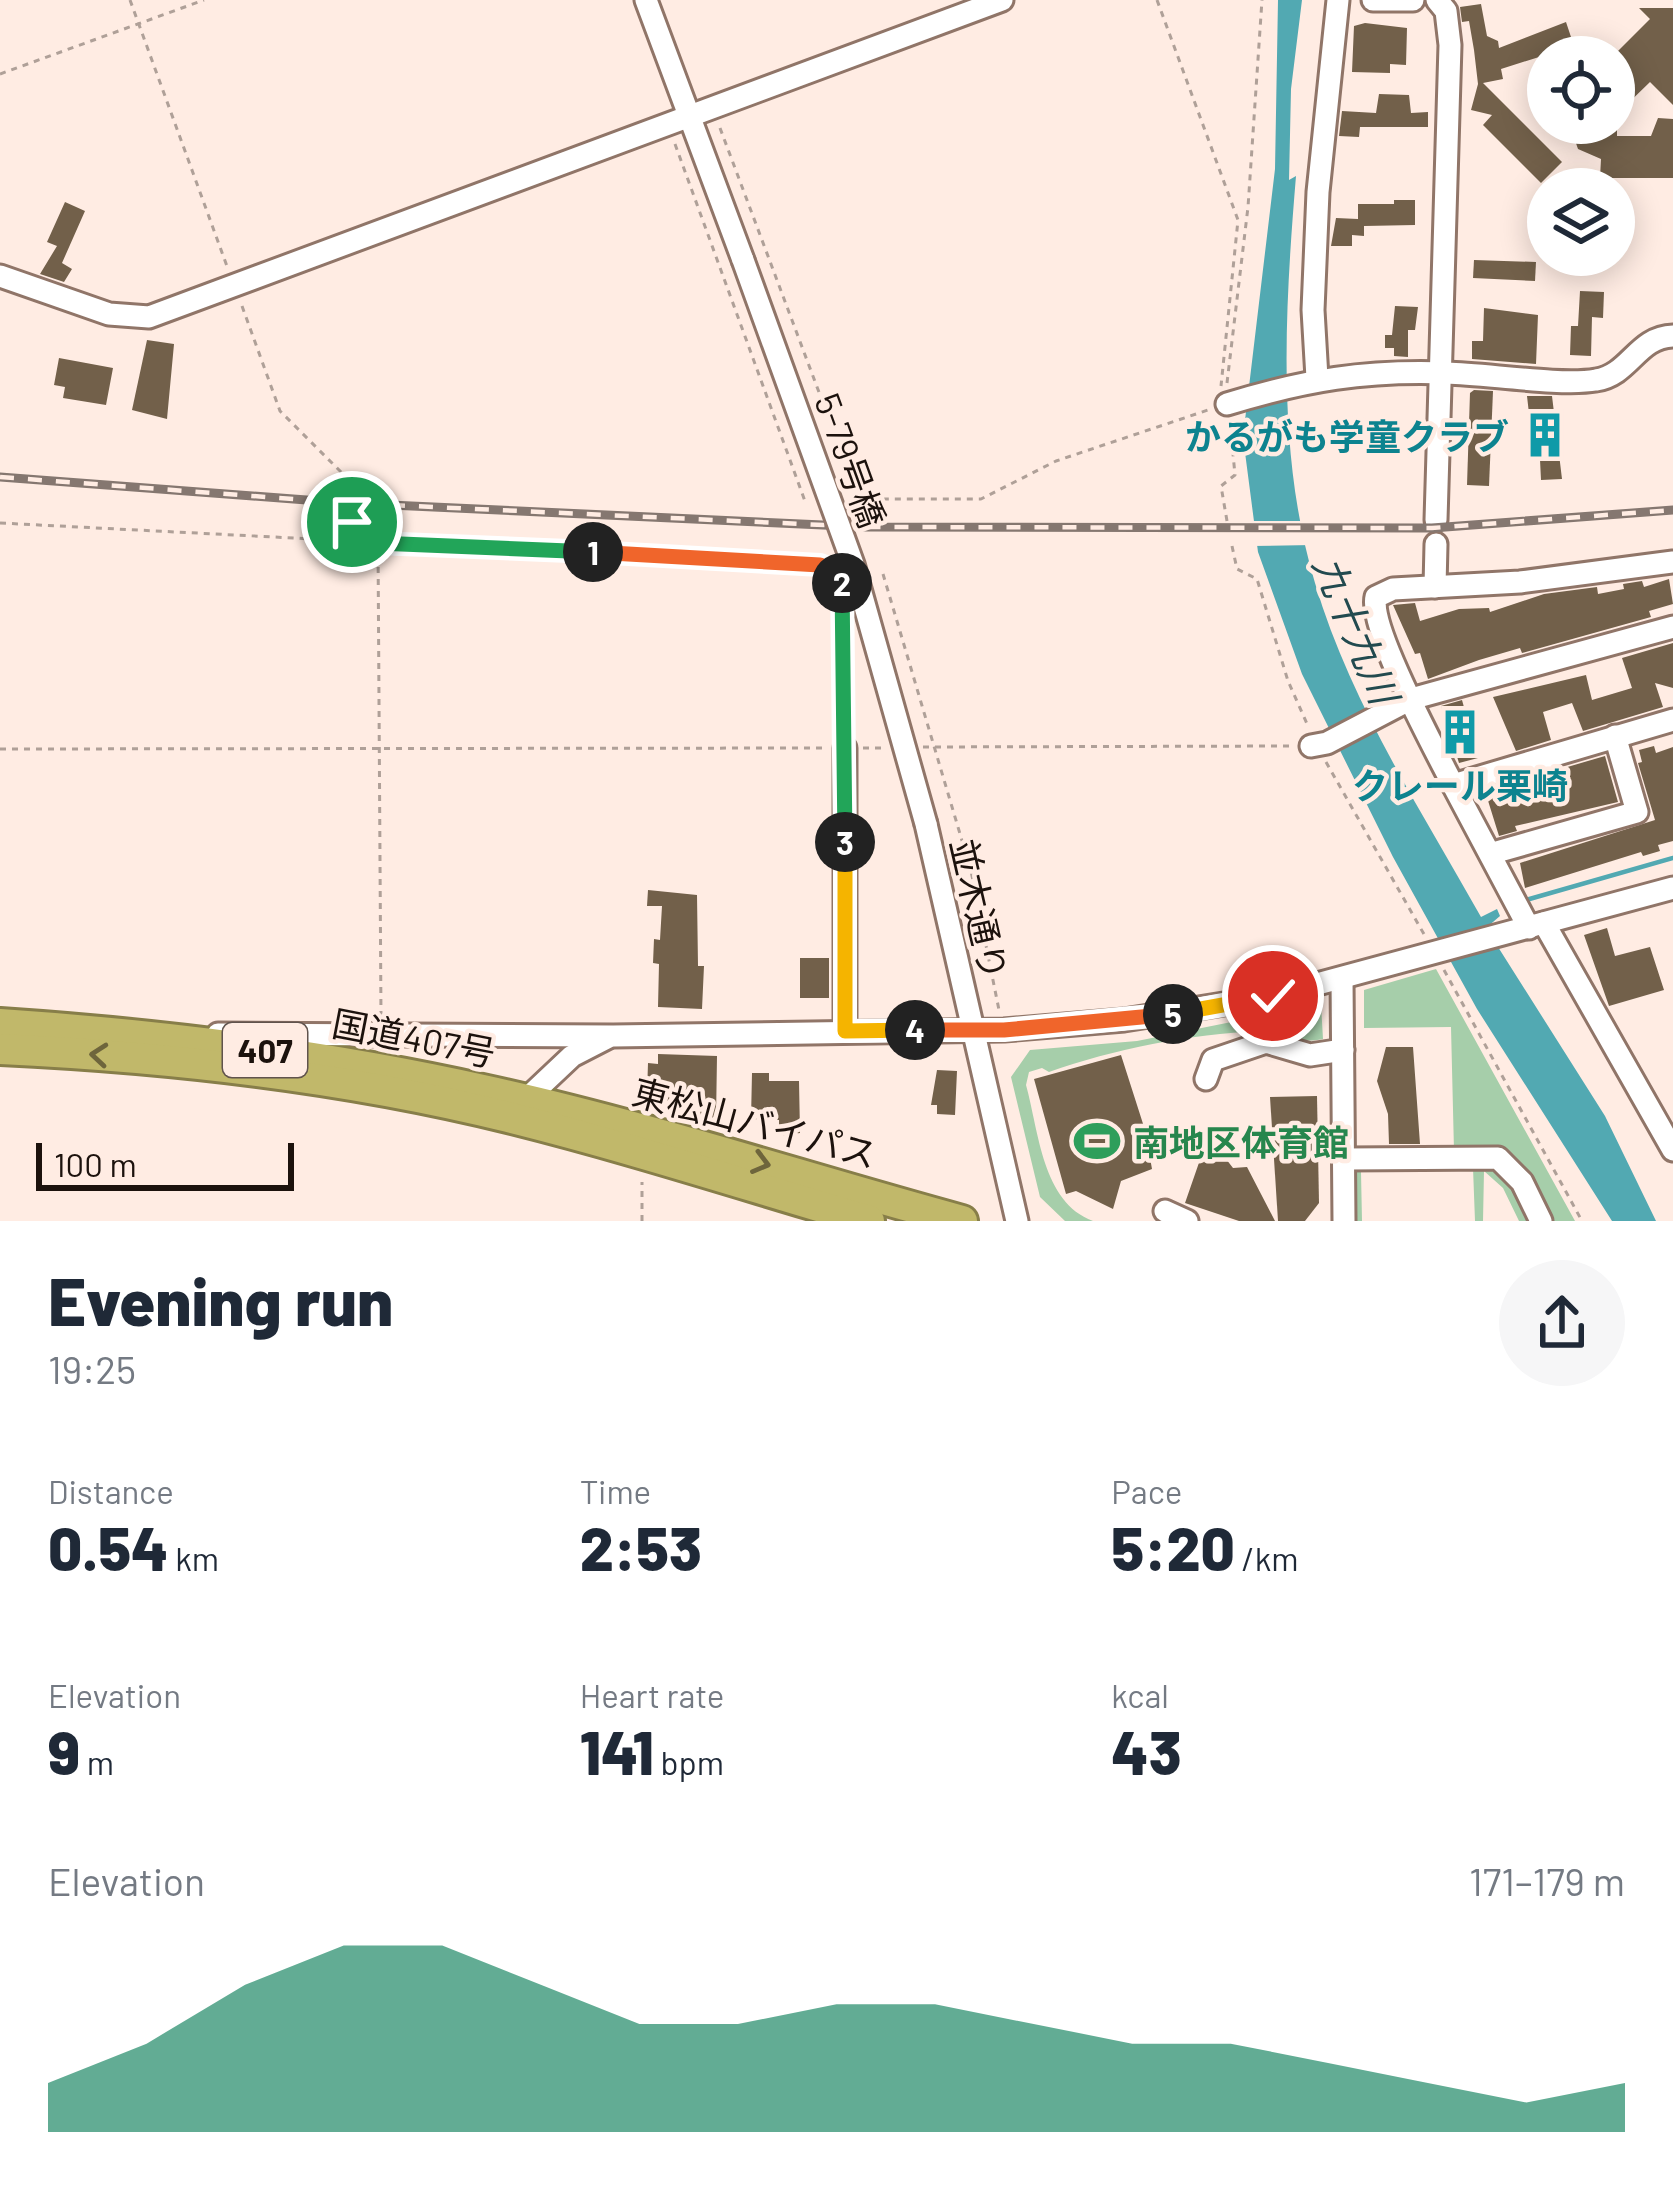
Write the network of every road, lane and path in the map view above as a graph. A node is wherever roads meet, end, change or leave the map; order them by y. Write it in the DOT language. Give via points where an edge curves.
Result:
graph roads {
  1 [pos="130,0"];
  2 [pos="204,0"];
  3 [pos="646,0"];
  4 [pos="1002,0"];
  5 [pos="1157,0"];
  6 [pos="1262,0"];
  7 [pos="1338,0"];
  8 [pos="1373,0"];
  9 [pos="1413,0"];
  10 [pos="1437,0"];
  11 [pos="139,25"];
  12 [pos="0,74"];
  13 [pos="691,118"];
  14 [pos="0,276"];
  15 [pos="235,287"];
  16 [pos="1673,336"];
  17 [pos="1442,373"];
  18 [pos="1313,379"];
  19 [pos="1229,403"];
  20 [pos="354,495"];
  21 [pos="806,504"];
  22 [pos="1227,520"];
  23 [pos="1436,520"];
  24 [pos="352,522"];
  25 [pos="0,523"];
  26 [pos="353,542"];
  27 [pos="378,542"];
  28 [pos="1436,544"];
  29 [pos="1232,546"];
  30 [pos="1673,562"];
  31 [pos="838,572"];
  32 [pos="883,574"];
  33 [pos="1435,587"];
  34 [pos="844,599"];
  35 [pos="1673,627"];
  36 [pos="1403,703"];
  37 [pos="1673,720"];
  38 [pos="1615,736"];
  39 [pos="1318,745"];
  40 [pos="934,747"];
  41 [pos="379,748"];
  42 [pos="845,748"];
  43 [pos="0,749"];
  44 [pos="1453,785"];
  45 [pos="926,824"];
  46 [pos="1493,853"];
  47 [pos="1673,888"];
  48 [pos="1529,927"];
  49 [pos="1436,953"];
  50 [pos="1342,979"];
  51 [pos="999,1010"];
  52 [pos="380,1016"];
  53 [pos="0,1024"];
  54 [pos="974,1030"];
  55 [pos="845,1031"];
  56 [pos="613,1036"];
  57 [pos="182,1039"];
  58 [pos="0,1049"];
  59 [pos="1343,1050"];
  60 [pos="1205,1079"];
  61 [pos="516,1108"];
  62 [pos="1673,1150"];
  63 [pos="645,1156"];
  64 [pos="1346,1159"];
  65 [pos="1165,1211"];
  66 [pos="642,1221"];
  67 [pos="869,1221"];
  68 [pos="962,1221"];
  69 [pos="1017,1221"];
  70 [pos="1187,1221"];
  71 [pos="1344,1221"];
  72 [pos="1541,1221"];
  73 [pos="1582,1221"];
  1 -- 11 [label="path"];
  2 -- 11 [label="path"];
  3 -- 13 [label="street"];
  4 -- 13 [label="street"];
  5 -- 19 [label="path" via="1238,220 1222,359"];
  6 -- 19 [label="path"];
  7 -- 18 [label="street" via="1318,192"];
  8 -- 9 [label="street"];
  10 -- 17 [label="street" via="1450,45"];
  11 -- 12 [label="path"];
  11 -- 15 [label="path"];
  13 -- 15 [label="street"];
  13 -- 19 [label="path" via="725,135 859,500 981,500 1056,461"];
  13 -- 21 [label="path" via="680,166"];
  13 -- 45 [label="street, 5-79号橋, bridge" via="854,564"];
  14 -- 15 [label="street" via="109,314 149,317"];
  15 -- 20 [label="path" via="280,411 351,482"];
  16 -- 17 [label="street" via="1644,344 1618,374 1593,381"];
  17 -- 18 [label="street"];
  17 -- 23 [label="street"];
  18 -- 19 [label="street"];
  19 -- 22 [label="path" via="1235,469 1221,486"];
  24 -- 26 [label="path"];
  25 -- 26 [label="path"];
  26 -- 27 [label="path"];
  27 -- 31 [label="path" via="799,563"];
  27 -- 41 [label="path"];
  28 -- 33 [label="street"];
  29 -- 39 [label="path" via="1237,569 1257,579 1288,681"];
  30 -- 33 [label="street"];
  32 -- 40 [label="path"];
  33 -- 36 [label="street" via="1383,592 1373,603"];
  34 -- 42 [label="path"];
  35 -- 36 [label="street"];
  36 -- 39 [label="street"];
  36 -- 44 [label="street"];
  37 -- 38 [label="street"];
  38 -- 44 [label="street"];
  38 -- 46 [label="street" via="1637,812"];
  39 -- 40 [label="path"];
  39 -- 49 [label="path"];
  40 -- 51 [label="path" via="971,871"];
  41 -- 42 [label="path"];
  41 -- 43 [label="path"];
  41 -- 52 [label="path"];
  42 -- 55 [label="street"];
  44 -- 46 [label="street"];
  45 -- 54 [label="street, 並木通り"];
  46 -- 48 [label="street"];
  47 -- 48 [label="street"];
  48 -- 49 [label="street"];
  48 -- 62 [label="street"];
  49 -- 50 [label="street"];
  49 -- 73 [label="path"];
  50 -- 54 [label="street" via="1171,1014"];
  50 -- 59 [label="street"];
  53 -- 57 [label="highway, 国道407号 / 407"];
  54 -- 55 [label="street"];
  54 -- 69 [label="street, 並木通り"];
  55 -- 56 [label="street"];
  56 -- 57 [label="street"];
  56 -- 61 [label="street" via="572,1056"];
  57 -- 61 [label="highway, 国道407号 / 407" via="316,1057"];
  61 -- 58 [label="highway, 国道407号 / 407, one-way" via="194,1063"];
  59 -- 60 [label="street" via="1310,1055 1257,1043 1213,1060"];
  59 -- 64 [label="street"];
  61 -- 63 [label="highway, 東松山バイパス / 407"];
  61 -- 68 [label="highway, 東松山バイパス / 407, one-way"];
  63 -- 66 [label="path"];
  63 -- 67 [label="highway, 東松山バイパス / 407"];
  64 -- 71 [label="street"];
  64 -- 72 [label="street" via="1498,1158 1522,1182"];
  65 -- 70 [label="street"];
}
